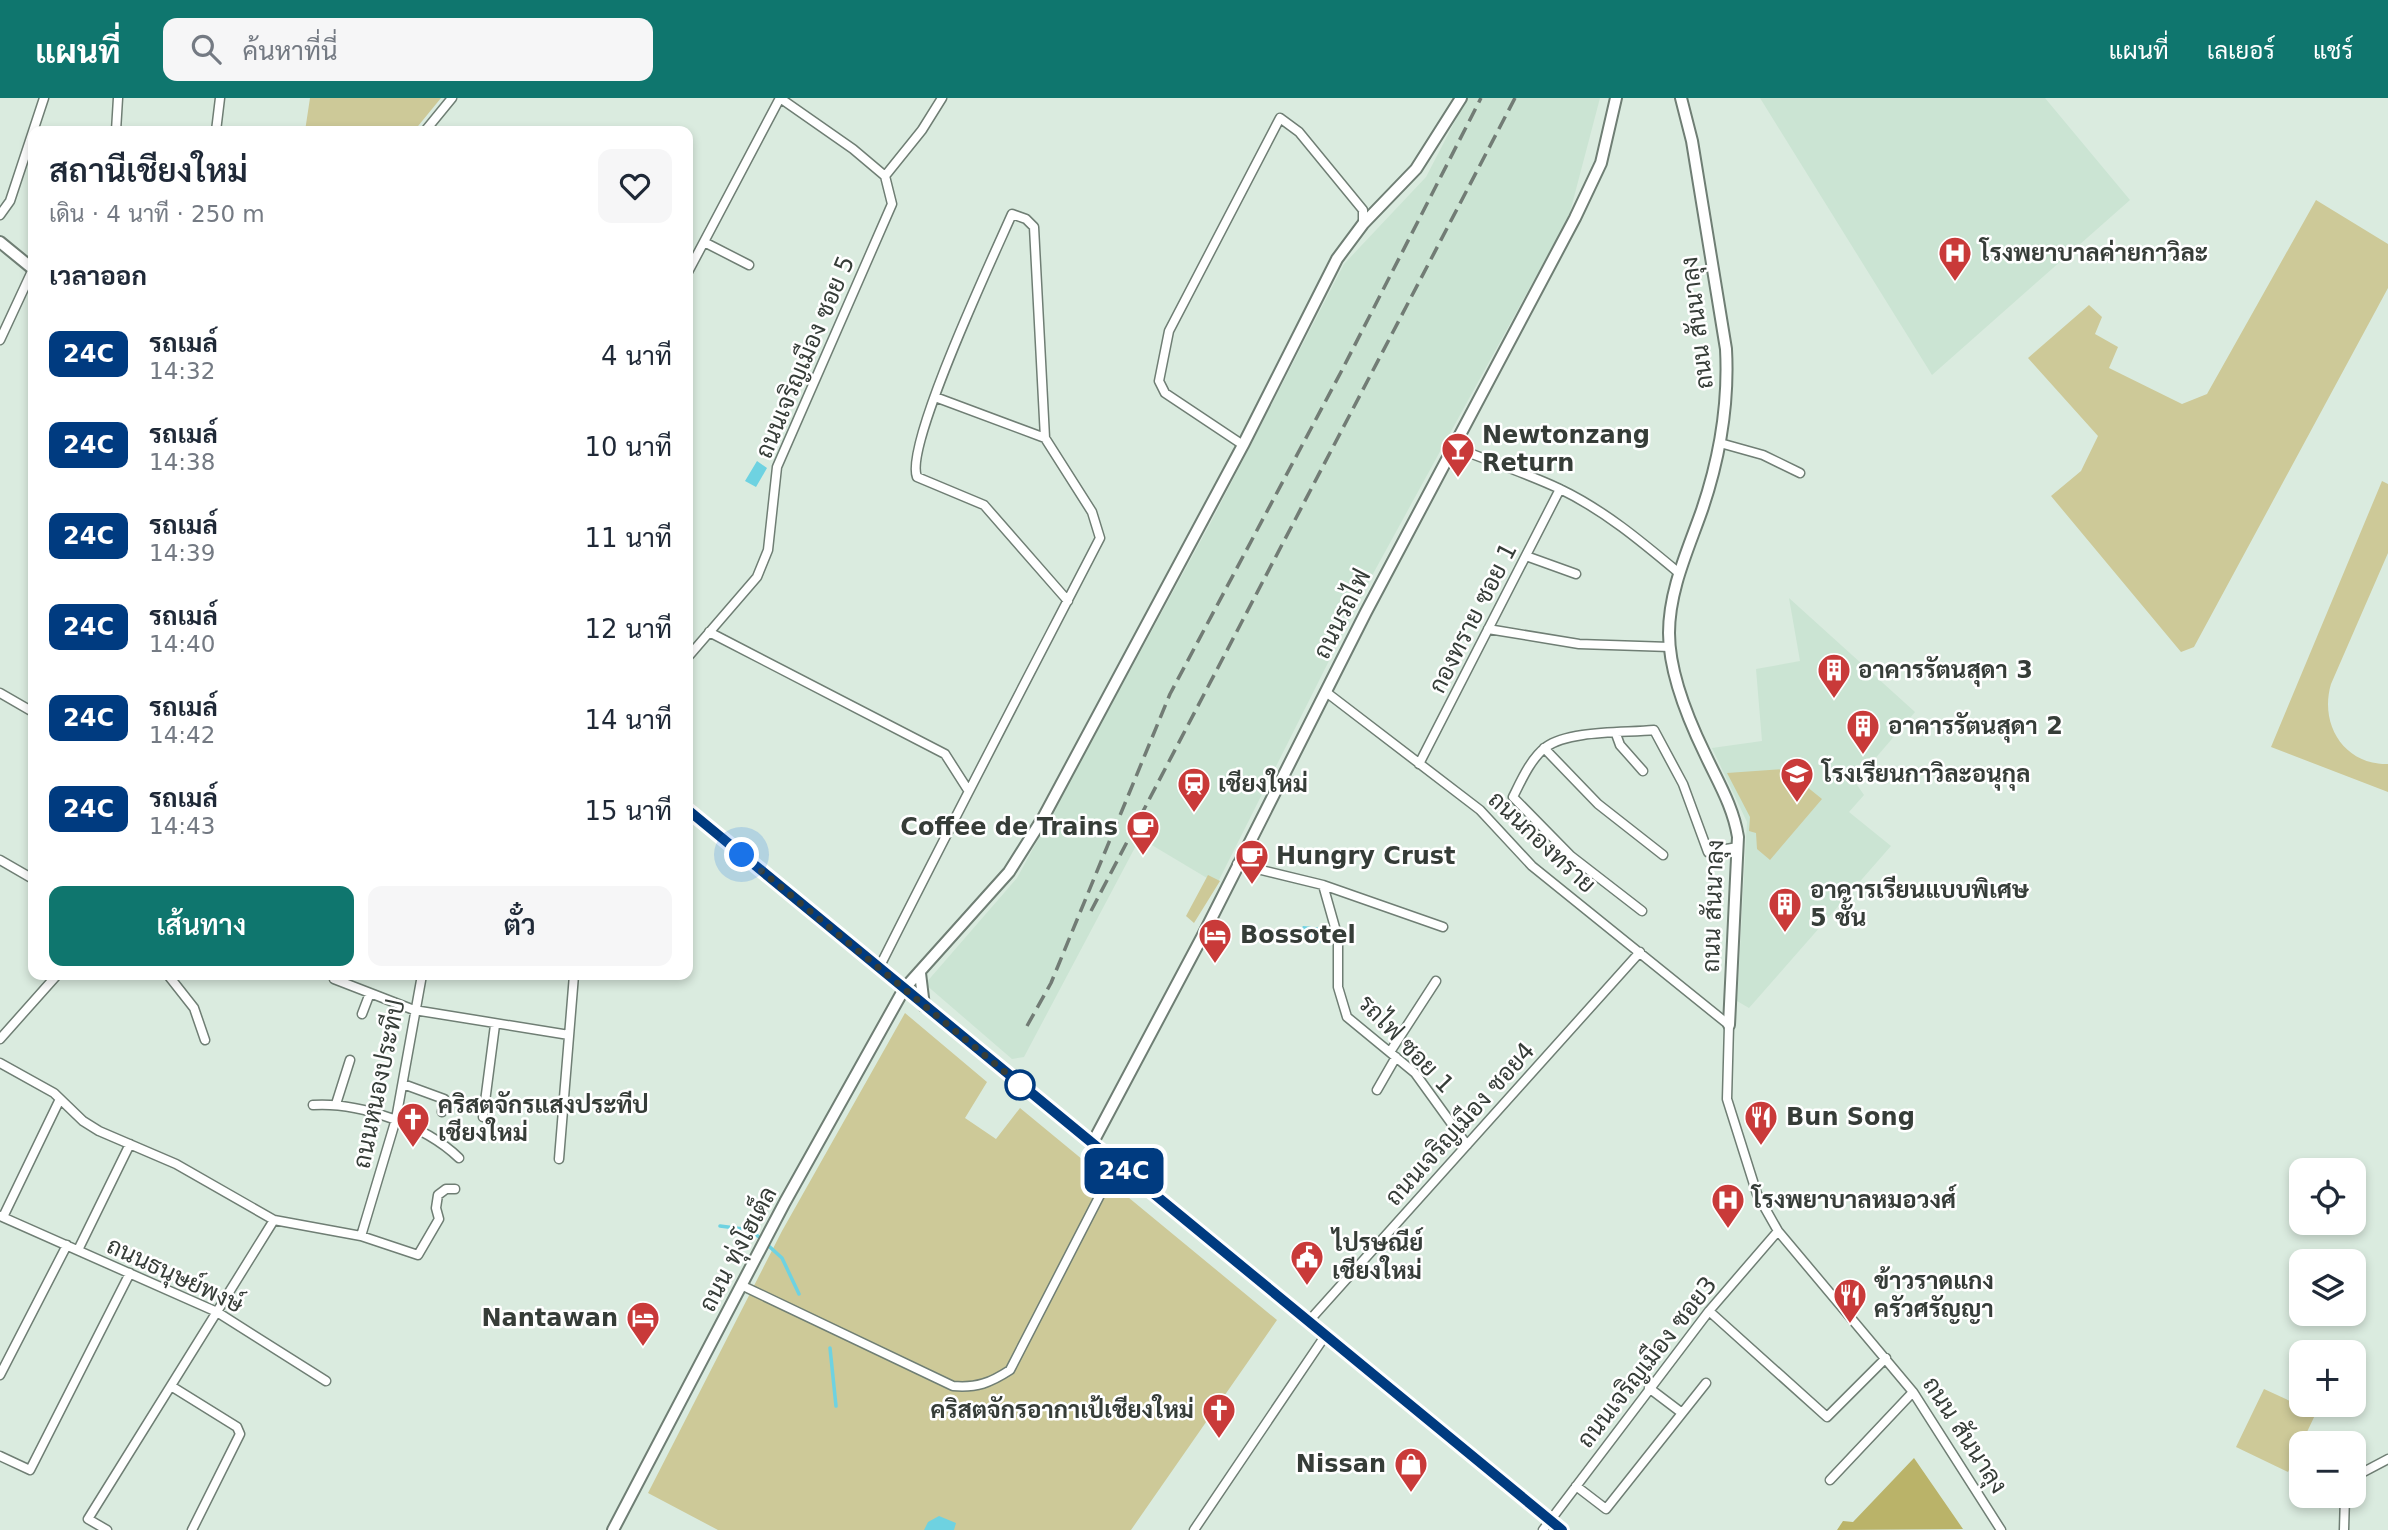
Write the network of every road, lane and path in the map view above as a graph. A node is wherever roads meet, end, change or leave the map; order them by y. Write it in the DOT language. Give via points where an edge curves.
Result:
graph roads {
  1 [pos="44,98"];
  2 [pos="118,98"];
  3 [pos="220,98"];
  4 [pos="452,98"];
  5 [pos="780,98"];
  6 [pos="942,98"];
  7 [pos="1461,98"];
  8 [pos="1616,98"];
  9 [pos="1681,98"];
  10 [pos="35,126"];
  11 [pos="116,126"];
  12 [pos="217,126"];
  13 [pos="429,126"];
  14 [pos="28,146"];
  15 [pos="885,176"];
  16 [pos="0,215"];
  17 [pos="1363,224"];
  18 [pos="0,242"];
  19 [pos="705,242"];
  20 [pos="693,263"];
  21 [pos="28,265"];
  22 [pos="749,265"];
  23 [pos="28,280"];
  24 [pos="0,340"];
  25 [pos="935,397"];
  26 [pos="1045,438"];
  27 [pos="1720,443"];
  28 [pos="1243,445"];
  29 [pos="1454,447"];
  30 [pos="1800,473"];
  31 [pos="1560,489"];
  32 [pos="1526,556"];
  33 [pos="1679,573"];
  34 [pos="1576,574"];
  35 [pos="1068,601"];
  36 [pos="1489,629"];
  37 [pos="709,632"];
  38 [pos="1670,647"];
  39 [pos="693,651"];
  40 [pos="1326,692"];
  41 [pos="0,693"];
  42 [pos="28,709"];
  43 [pos="1616,734"];
  44 [pos="1544,748"];
  45 [pos="1419,764"];
  46 [pos="1643,771"];
  47 [pos="968,790"];
  48 [pos="693,814"];
  49 [pos="1738,847"];
  50 [pos="1663,855"];
  51 [pos="0,860"];
  52 [pos="1237,864"];
  53 [pos="28,876"];
  54 [pos="1324,885"];
  55 [pos="1642,911"];
  56 [pos="1443,927"];
  57 [pos="1640,952"];
  58 [pos="882,970"];
  59 [pos="920,972"];
  60 [pos="53,980"];
  61 [pos="172,980"];
  62 [pos="337,980"];
  63 [pos="421,980"];
  64 [pos="574,980"];
  65 [pos="1436,981"];
  66 [pos="904,989"];
  67 [pos="370,993"];
  68 [pos="923,1006"];
  69 [pos="414,1010"];
  70 [pos="362,1014"];
  71 [pos="495,1025"];
  72 [pos="1728,1025"];
  73 [pos="569,1035"];
  74 [pos="0,1039"];
  75 [pos="205,1040"];
  76 [pos="1393,1054"];
  77 [pos="350,1060"];
  78 [pos="0,1063"];
  79 [pos="403,1084"];
  80 [pos="1377,1090"];
  81 [pos="60,1099"];
  82 [pos="336,1104"];
  83 [pos="313,1105"];
  84 [pos="442,1112"];
  85 [pos="483,1117"];
  86 [pos="396,1119"];
  87 [pos="130,1144"];
  88 [pos="1092,1144"];
  89 [pos="1467,1145"];
  90 [pos="459,1158"];
  91 [pos="559,1159"];
  92 [pos="1116,1164"];
  93 [pos="455,1189"];
  94 [pos="1,1216"];
  95 [pos="274,1220"];
  96 [pos="1778,1231"];
  97 [pos="361,1236"];
  98 [pos="67,1245"];
  99 [pos="78,1250"];
  100 [pos="130,1273"];
  101 [pos="743,1286"];
  102 [pos="1709,1311"];
  103 [pos="217,1312"];
  104 [pos="1308,1322"];
  105 [pos="1325,1336"];
  106 [pos="1886,1358"];
  107 [pos="0,1375"];
  108 [pos="327,1381"];
  109 [pos="1706,1382"];
  110 [pos="172,1386"];
  111 [pos="1649,1388"];
  112 [pos="1913,1391"];
  113 [pos="1682,1413"];
  114 [pos="0,1456"];
  115 [pos="2388,1459"];
  116 [pos="2366,1471"];
  117 [pos="1830,1480"];
  118 [pos="1576,1486"];
  119 [pos="2345,1508"];
  120 [pos="1549,1520"];
  121 [pos="107,1530"];
  122 [pos="191,1530"];
  123 [pos="613,1530"];
  124 [pos="1194,1530"];
  125 [pos="1543,1530"];
  126 [pos="1562,1530"];
  127 [pos="2001,1530"];
  128 [pos="2344,1530"];
  1 -- 10 [label="street"];
  2 -- 11 [label="street"];
  3 -- 12 [label="street"];
  4 -- 13 [label="street"];
  5 -- 15 [label="street"];
  5 -- 19 [label="street"];
  6 -- 15 [label="street"];
  7 -- 17 [label="street, ถนน ทุ่งโฮเต็ล" via="1416,169"];
  8 -- 29 [label="street, ถนนรถไฟ" via="1601,163"];
  9 -- 27 [label="street, ถนน สันนาลุง" via="1726,349 1728,381"];
  14 -- 16 [label="street" via="10,201"];
  15 -- 37 [label="street, ถนนเจริญเมือง ซอย 5" via="892,204 777,467 765,563"];
  17 -- 28 [label="street, ถนน ทุ่งโฮเต็ล" via="1326,278"];
  17 -- 28 [label="street" via="1363,210 1299,132 1280,118 1169,331 1159,381 1165,393"];
  18 -- 21 [label="street"];
  19 -- 20 [label="street"];
  19 -- 22 [label="street"];
  23 -- 24 [label="street"];
  25 -- 26 [label="street"];
  25 -- 26 [label="street" via="1012,214 1026,219 1034,227"];
  25 -- 35 [label="street" via="913,468 917,477 984,505"];
  26 -- 35 [label="street" via="1092,512 1100,538"];
  27 -- 30 [label="street" via="1763,455"];
  27 -- 33 [label="street, ถนน สันนาลุง"];
  28 -- 59 [label="street, ถนน ทุ่งโฮเต็ล" via="1043,818 1009,872"];
  29 -- 31 [label="street"];
  29 -- 40 [label="street, ถนนรถไฟ"];
  31 -- 32 [label="street, กองทราย ซอย 1"];
  31 -- 33 [label="street" via="1633,535"];
  32 -- 34 [label="street"];
  32 -- 36 [label="street, กองทราย ซอย 1"];
  33 -- 38 [label="street, ถนน สันนาลุง"];
  35 -- 47 [label="street"];
  36 -- 38 [label="street" via="1579,645"];
  36 -- 45 [label="street, กองทราย ซอย 1"];
  37 -- 39 [label="street, ถนนเจริญเมือง ซอย 5"];
  37 -- 47 [label="street" via="945,754"];
  38 -- 49 [label="street, ถนน สันนาลุง" via="1695,731 1734,813"];
  40 -- 45 [label="street, ถนนกองทราย"];
  40 -- 52 [label="street, ถนนรถไฟ"];
  41 -- 42 [label="street"];
  43 -- 44 [label="street" via="1566,737"];
  43 -- 46 [label="street"];
  43 -- 49 [label="street" via="1654,730 1683,784 1708,852"];
  44 -- 50 [label="street" via="1598,804"];
  44 -- 55 [label="street" via="1513,797 1571,856"];
  45 -- 57 [label="street, ถนนกองทราย" via="1480,810 1532,866"];
  47 -- 58 [label="street"];
  48 -- 58 [label="street"];
  49 -- 72 [label="street, ถนน สันนาลุง"];
  51 -- 53 [label="street"];
  52 -- 54 [label="street"];
  52 -- 88 [label="street, ถนนรถไฟ"];
  54 -- 56 [label="street"];
  54 -- 76 [label="street, รถไฟ ซอย 1" via="1338,938 1341,1004 1359,1030"];
  57 -- 72 [label="street, ถนนกองทราย"];
  57 -- 89 [label="street, ถนนเจริญเมือง ซอย4"];
  58 -- 59 [label="street"];
  58 -- 66 [label="street"];
  59 -- 66 [label="street, ถนน ทุ่งโฮเต็ล"];
  59 -- 68 [label="street"];
  60 -- 74 [label="street"];
  61 -- 75 [label="street" via="194,1008"];
  62 -- 67 [label="street"];
  63 -- 69 [label="street, ถนนหนองประทีป"];
  64 -- 73 [label="street"];
  65 -- 76 [label="street"];
  66 -- 68 [label="street"];
  66 -- 101 [label="street, ถนน ทุ่งโฮเต็ล"];
  67 -- 69 [label="street"];
  67 -- 70 [label="street"];
  68 -- 88 [label="street"];
  69 -- 71 [label="street"];
  69 -- 79 [label="street, ถนนหนองประทีป"];
  71 -- 73 [label="street"];
  71 -- 85 [label="street"];
  72 -- 96 [label="street, ถนน สันนาลุง" via="1727,1098 1757,1194"];
  73 -- 91 [label="street"];
  76 -- 80 [label="street"];
  76 -- 89 [label="street, รถไฟ ซอย 1" via="1433,1094"];
  77 -- 82 [label="street"];
  78 -- 81 [label="street"];
  79 -- 84 [label="street" via="444,1099"];
  79 -- 86 [label="street, ถนนหนองประทีป"];
  81 -- 87 [label="street" via="83,1121"];
  81 -- 94 [label="street"];
  82 -- 83 [label="street"];
  82 -- 86 [label="street"];
  86 -- 90 [label="street"];
  86 -- 97 [label="street, ถนนหนองประทีป"];
  87 -- 95 [label="street" via="176,1164"];
  87 -- 99 [label="street"];
  88 -- 92 [label="street"];
  89 -- 104 [label="street, ถนนเจริญเมือง ซอย4"];
  92 -- 101 [label="street" via="1010,1370 990,1383 954,1386"];
  92 -- 104 [label="street"];
  93 -- 97 [label="street" via="438,1195 439,1219 420,1255"];
  94 -- 98 [label="street, ถนนธนุษย์พงษ์"];
  95 -- 97 [label="street"];
  95 -- 103 [label="street"];
  96 -- 102 [label="street, ถนนเจริญเมือง ซอย3"];
  96 -- 106 [label="street, ถนน สันนาลุง"];
  98 -- 99 [label="street, ถนนธนุษย์พงษ์"];
  98 -- 107 [label="street"];
  99 -- 100 [label="street, ถนนธนุษย์พงษ์"];
  100 -- 103 [label="street, ถนนธนุษย์พงษ์"];
  100 -- 114 [label="street" via="30,1470"];
  101 -- 123 [label="street, ถนน ทุ่งโฮเต็ล"];
  102 -- 106 [label="street" via="1827,1417"];
  102 -- 111 [label="street, ถนนเจริญเมือง ซอย3"];
  103 -- 108 [label="street, ถนนธนุษย์พงษ์"];
  103 -- 110 [label="street"];
  104 -- 105 [label="street"];
  105 -- 120 [label="street"];
  105 -- 124 [label="street"];
  106 -- 112 [label="street, ถนน สันนาลุง"];
  109 -- 113 [label="street"];
  110 -- 121 [label="street" via="88,1519"];
  110 -- 122 [label="street" via="237,1427 240,1434"];
  111 -- 113 [label="street"];
  111 -- 118 [label="street, ถนนเจริญเมือง ซอย3"];
  112 -- 117 [label="street"];
  112 -- 127 [label="street, ถนน สันนาลุง"];
  113 -- 118 [label="street" via="1606,1509"];
  115 -- 116 [label="street"];
  118 -- 120 [label="street, ถนนเจริญเมือง ซอย3"];
  119 -- 128 [label="street"];
  120 -- 125 [label="street, ถนนเจริญเมือง ซอย3"];
  120 -- 126 [label="street"];
}
